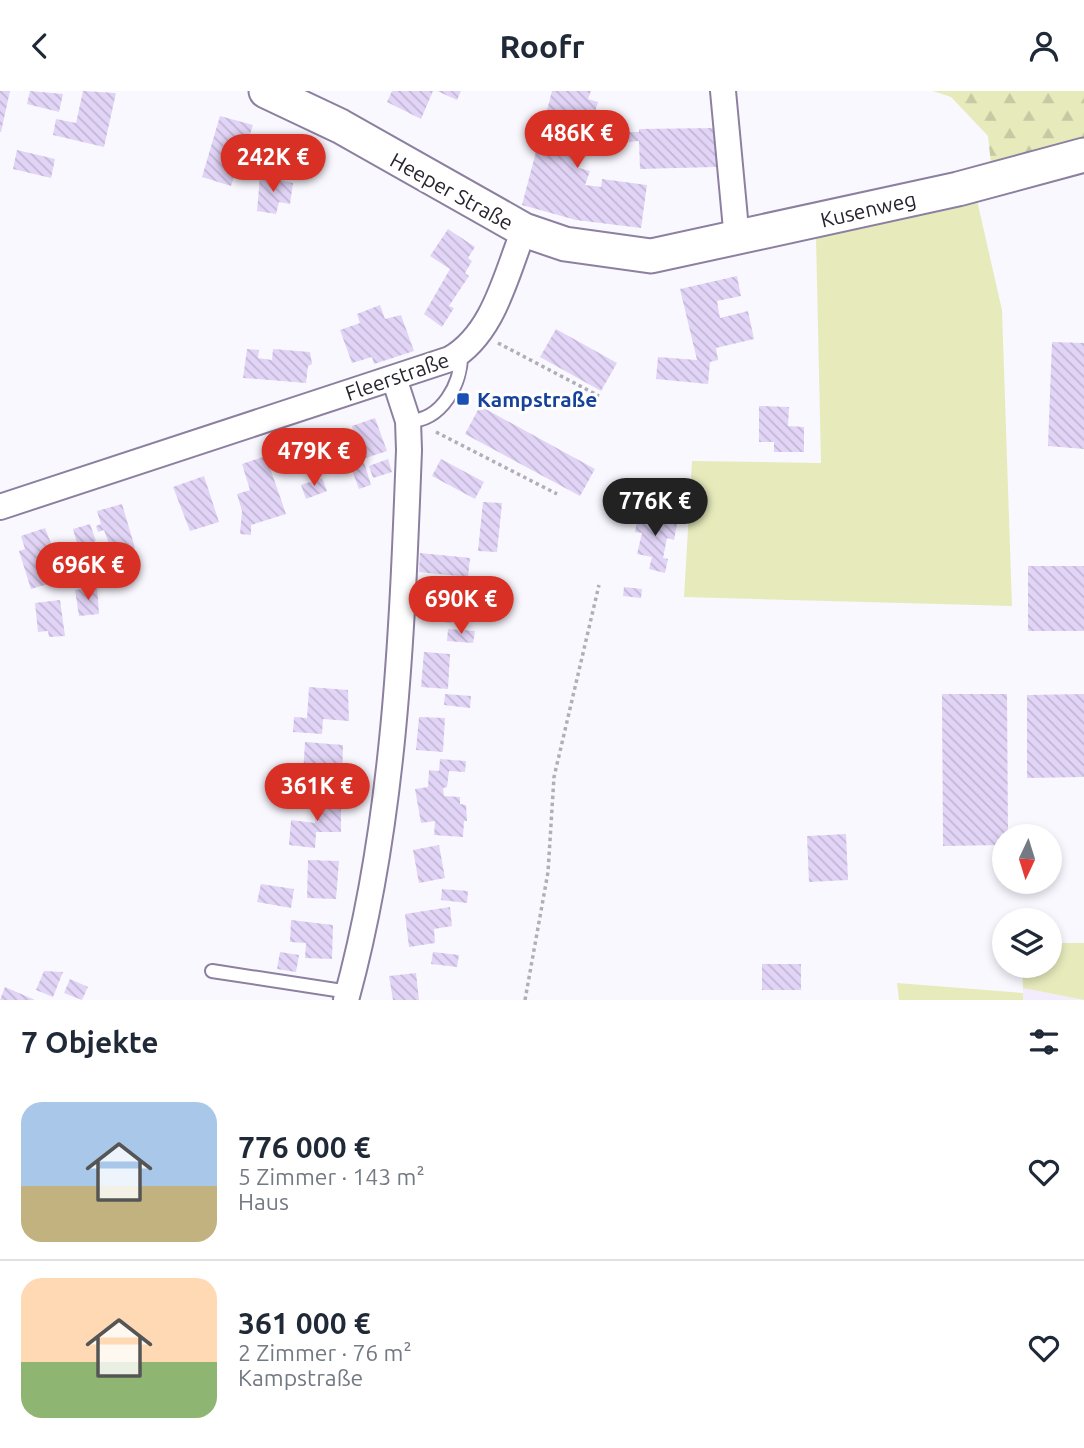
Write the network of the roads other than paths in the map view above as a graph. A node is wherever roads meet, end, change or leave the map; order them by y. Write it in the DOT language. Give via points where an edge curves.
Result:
graph roads {
  1 [pos="265,91"];
  2 [pos="723,91"];
  3 [pos="1084,155"];
  4 [pos="524,230"];
  5 [pos="737,240"];
  6 [pos="651,256"];
  7 [pos="461,353"];
  8 [pos="394,378"];
  9 [pos="408,421"];
  10 [pos="0,507"];
  11 [pos="212,971"];
  12 [pos="348,996"];
  1 -- 4 [label="street, Heeper Straße" via="340,126"];
  2 -- 5 [label="street"];
  3 -- 5 [label="street, Kusenweg"];
  4 -- 6 [label="street, Heeper Straße" via="565,244"];
  4 -- 7 [label="street, Fleerstraße" via="482,332"];
  5 -- 6 [label="street, Kusenweg"];
  7 -- 8 [label="street, Fleerstraße"];
  7 -- 9 [label="lane" via="458,378 443,405 418,421"];
  8 -- 9 [label="street"];
  8 -- 10 [label="street, Fleerstraße"];
  9 -- 12 [label="street" via="407,520 388,781"];
  11 -- 12 [label="lane"];
}
